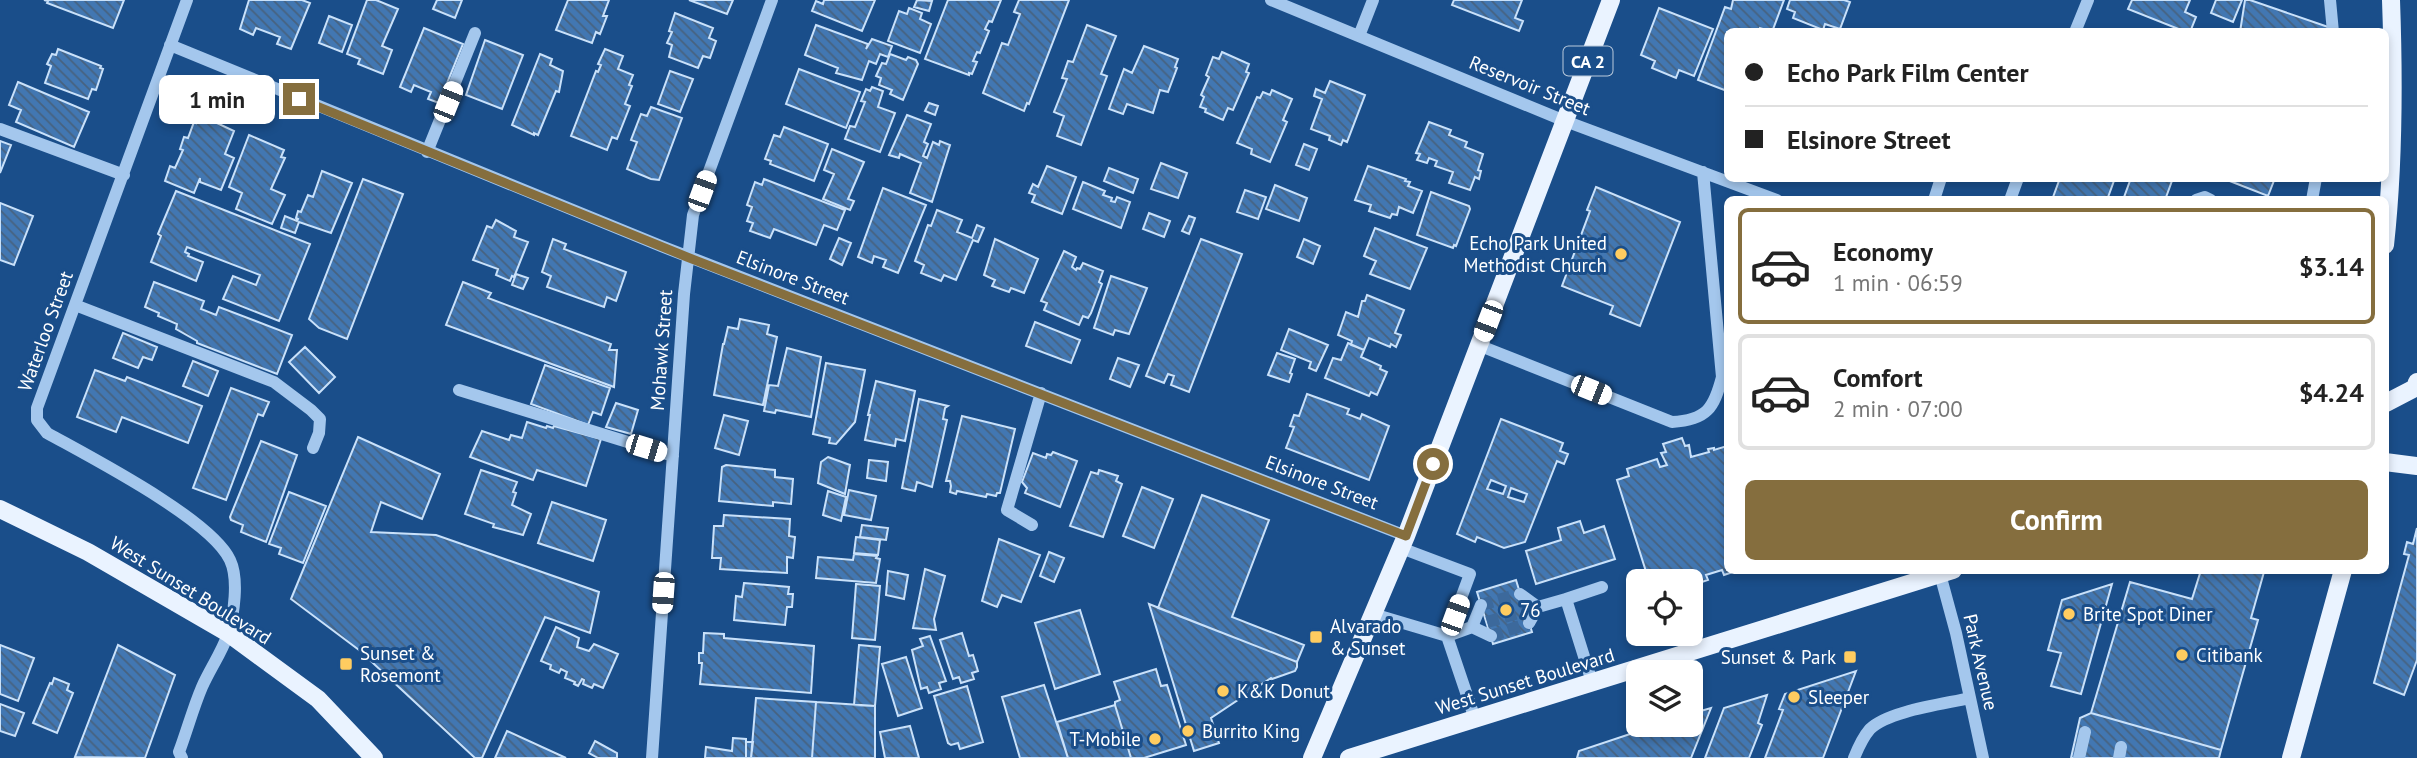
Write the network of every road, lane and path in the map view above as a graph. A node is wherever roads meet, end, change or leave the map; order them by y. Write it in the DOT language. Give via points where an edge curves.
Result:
graph roads {
  1 [pos="187,0"];
  2 [pos="772,0"];
  3 [pos="1271,0"];
  4 [pos="1373,0"];
  5 [pos="1611,0"];
  6 [pos="2088,0"];
  7 [pos="2330,0"];
  8 [pos="2391,0"];
  9 [pos="2077,28"];
  10 [pos="2333,28"];
  11 [pos="475,33"];
  12 [pos="1359,36"];
  13 [pos="170,45"];
  14 [pos="1565,121"];
  15 [pos="0,129"];
  16 [pos="427,152"];
  17 [pos="1703,172"];
  18 [pos="124,174"];
  19 [pos="2389,174"];
  20 [pos="1724,180"];
  21 [pos="1729,182"];
  22 [pos="1766,196"];
  23 [pos="687,257"];
  24 [pos="75,305"];
  25 [pos="1479,345"];
  26 [pos="2417,382"];
  27 [pos="459,390"];
  28 [pos="1041,393"];
  29 [pos="2389,401"];
  30 [pos="313,448"];
  31 [pos="673,456"];
  32 [pos="2389,461"];
  33 [pos="2417,466"];
  34 [pos="0,509"];
  35 [pos="1032,525"];
  36 [pos="1403,542"];
  37 [pos="1947,574"];
  38 [pos="2342,574"];
  39 [pos="1919,575"];
  40 [pos="1602,587"];
  41 [pos="1520,594"];
  42 [pos="1566,599"];
  43 [pos="1481,605"];
  44 [pos="1373,614"];
  45 [pos="1487,622"];
  46 [pos="1472,627"];
  47 [pos="228,633"];
  48 [pos="1447,636"];
  49 [pos="1491,636"];
  50 [pos="1592,682"];
  51 [pos="1970,698"];
  52 [pos="1475,719"];
  53 [pos="2085,732"];
  54 [pos="182,758"];
  55 [pos="374,758"];
  56 [pos="652,758"];
  57 [pos="1312,758"];
  58 [pos="1349,758"];
  59 [pos="1854,758"];
  60 [pos="1983,758"];
  61 [pos="2079,758"];
  62 [pos="2291,758"];
  1 -- 13 [label="street, Waterloo Street"];
  2 -- 23 [label="street, Mohawk Street" via="693,215"];
  3 -- 12 [label="street, Reservoir Street"];
  4 -- 12 [label="street"];
  5 -- 14 [label="main road, CA 2"];
  6 -- 9 [label="street"];
  7 -- 10 [label="street"];
  8 -- 19 [label="main road" via="2394,90"];
  11 -- 16 [label="street"];
  12 -- 14 [label="street, Reservoir Street"];
  13 -- 16 [label="street, Elsinore Street"];
  13 -- 18 [label="street, Waterloo Street"];
  14 -- 17 [label="street, Reservoir Street"];
  14 -- 25 [label="main road, CA 2"];
  15 -- 18 [label="street"];
  16 -- 23 [label="street, Elsinore Street"];
  17 -- 20 [label="street, Reservoir Street"];
  17 -- 25 [label="street" via="1722,377 1715,402 1702,415 1672,422"];
  18 -- 24 [label="street, Waterloo Street"];
  21 -- 22 [label="street, Reservoir Street"];
  23 -- 28 [label="street, Elsinore Street"];
  23 -- 31 [label="street, Mohawk Street"];
  24 -- 30 [label="street" via="274,382 320,419"];
  24 -- 47 [label="street, Waterloo Street" via="37,408 37,420 47,433 175,507 219,544 235,573"];
  25 -- 36 [label="main road, CA 2"];
  26 -- 29 [label="main road" via="2415,388"];
  27 -- 31 [label="street"];
  28 -- 35 [label="street" via="1007,510"];
  28 -- 36 [label="street, Elsinore Street"];
  31 -- 56 [label="street, Mohawk Street"];
  32 -- 33 [label="main road"];
  34 -- 47 [label="main road, West Sunset Boulevard" via="88,551"];
  36 -- 44 [label="main road, CA 2"];
  36 -- 48 [label="street, Elsinore Street" via="1470,574"];
  37 -- 51 [label="street, Park Avenue"];
  38 -- 62 [label="main road"];
  39 -- 50 [label="main road, West Sunset Boulevard"];
  40 -- 42 [label="street"];
  41 -- 42 [label="street" via="1531,614"];
  42 -- 50 [label="street"];
  43 -- 46 [label="street"];
  44 -- 48 [label="street"];
  44 -- 57 [label="main road, CA 2"];
  45 -- 46 [label="street"];
  46 -- 48 [label="street"];
  46 -- 49 [label="street"];
  47 -- 54 [label="street" via="201,688 179,752"];
  47 -- 55 [label="main road, West Sunset Boulevard" via="318,699"];
  48 -- 52 [label="street"];
  50 -- 52 [label="main road, West Sunset Boulevard"];
  51 -- 59 [label="street" via="1889,718 1871,728"];
  51 -- 60 [label="street, Park Avenue"];
  52 -- 58 [label="main road, West Sunset Boulevard"];
  53 -- 61 [label="street"];
}
